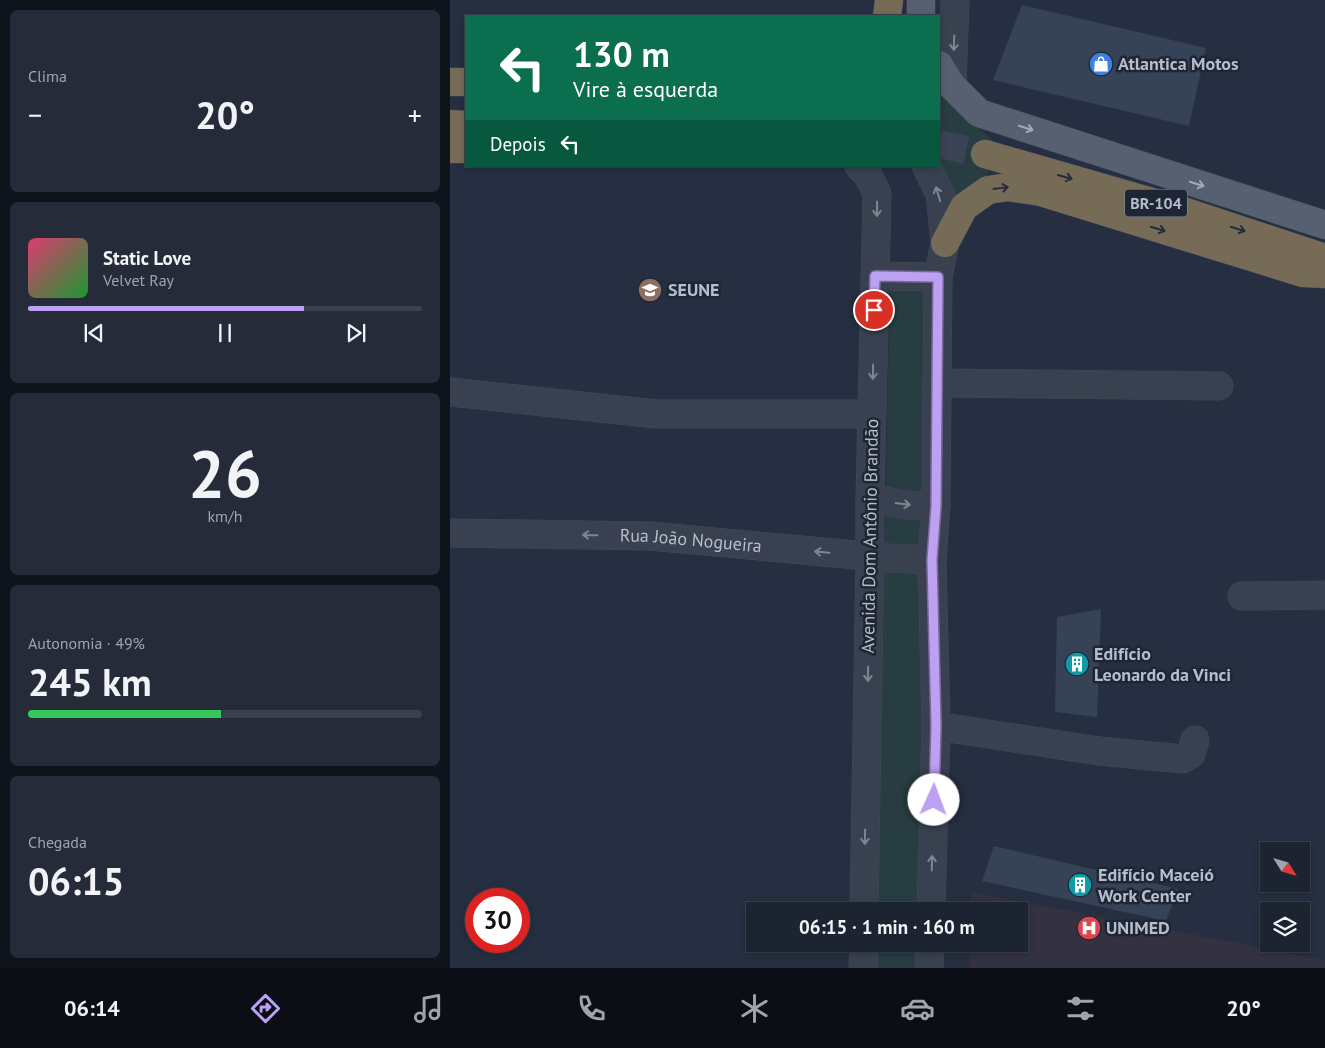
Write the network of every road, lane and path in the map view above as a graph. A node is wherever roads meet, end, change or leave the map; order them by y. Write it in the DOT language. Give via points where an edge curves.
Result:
graph roads {
  1 [pos="889,0"];
  2 [pos="921,0"];
  3 [pos="955,0"];
  4 [pos="887,15"];
  5 [pos="922,15"];
  6 [pos="946,75"];
  7 [pos="450,82"];
  8 [pos="465,82"];
  9 [pos="450,124"];
  10 [pos="465,125"];
  11 [pos="450,149"];
  12 [pos="465,149"];
  13 [pos="985,154"];
  14 [pos="860,167"];
  15 [pos="926,167"];
  16 [pos="1325,226"];
  17 [pos="945,243"];
  18 [pos="1325,258"];
  19 [pos="1325,274"];
  20 [pos="875,276"];
  21 [pos="938,277"];
  22 [pos="937,383"];
  23 [pos="1220,386"];
  24 [pos="450,392"];
  25 [pos="872,414"];
  26 [pos="870,498"];
  27 [pos="936,506"];
  28 [pos="450,533"];
  29 [pos="870,556"];
  30 [pos="932,560"];
  31 [pos="1325,595"];
  32 [pos="1242,596"];
  33 [pos="936,726"];
  34 [pos="1195,740"];
  35 [pos="864,902"];
  36 [pos="931,902"];
  37 [pos="864,952"];
  38 [pos="930,952"];
  39 [pos="863,968"];
  40 [pos="929,968"];
  1 -- 4 [label="highway"];
  2 -- 5 [label="main road"];
  3 -- 6 [label="street, one-way"];
  6 -- 16 [label="main road, one-way" via="979,113"];
  7 -- 8 [label="highway"];
  9 -- 10 [label="highway"];
  11 -- 12 [label="highway"];
  13 -- 18 [label="highway, BR-104, one-way" via="1183,211"];
  14 -- 20 [label="street, Avenida Dom Antônio Brandão, one-way" via="868,175 877,194"];
  17 -- 15 [label="street, one-way" via="940,194"];
  17 -- 19 [label="highway, one-way" via="964,207 988,190 1008,186 1041,192 1303,273"];
  17 -- 21 [label="street"];
  20 -- 21 [label="street"];
  20 -- 25 [label="street, Avenida Dom Antônio Brandão, one-way"];
  21 -- 22 [label="street"];
  22 -- 23 [label="street"];
  22 -- 27 [label="street"];
  24 -- 25 [label="street" via="656,414"];
  25 -- 26 [label="street, Avenida Dom Antônio Brandão"];
  26 -- 27 [label="street, one-way" via="905,505"];
  26 -- 29 [label="street, Avenida Dom Antônio Brandão"];
  27 -- 30 [label="street"];
  29 -- 28 [label="street, Rua João Nogueira, one-way" via="650,536"];
  29 -- 30 [label="street, Rua João Nogueira"];
  29 -- 35 [label="street, Avenida Dom Antônio Brandão, one-way"];
  30 -- 33 [label="street"];
  31 -- 32 [label="street"];
  33 -- 34 [label="street" via="1099,751 1183,759 1191,754"];
  36 -- 33 [label="street, one-way"];
  37 -- 39 [label="street"];
  38 -- 40 [label="street"];
}
